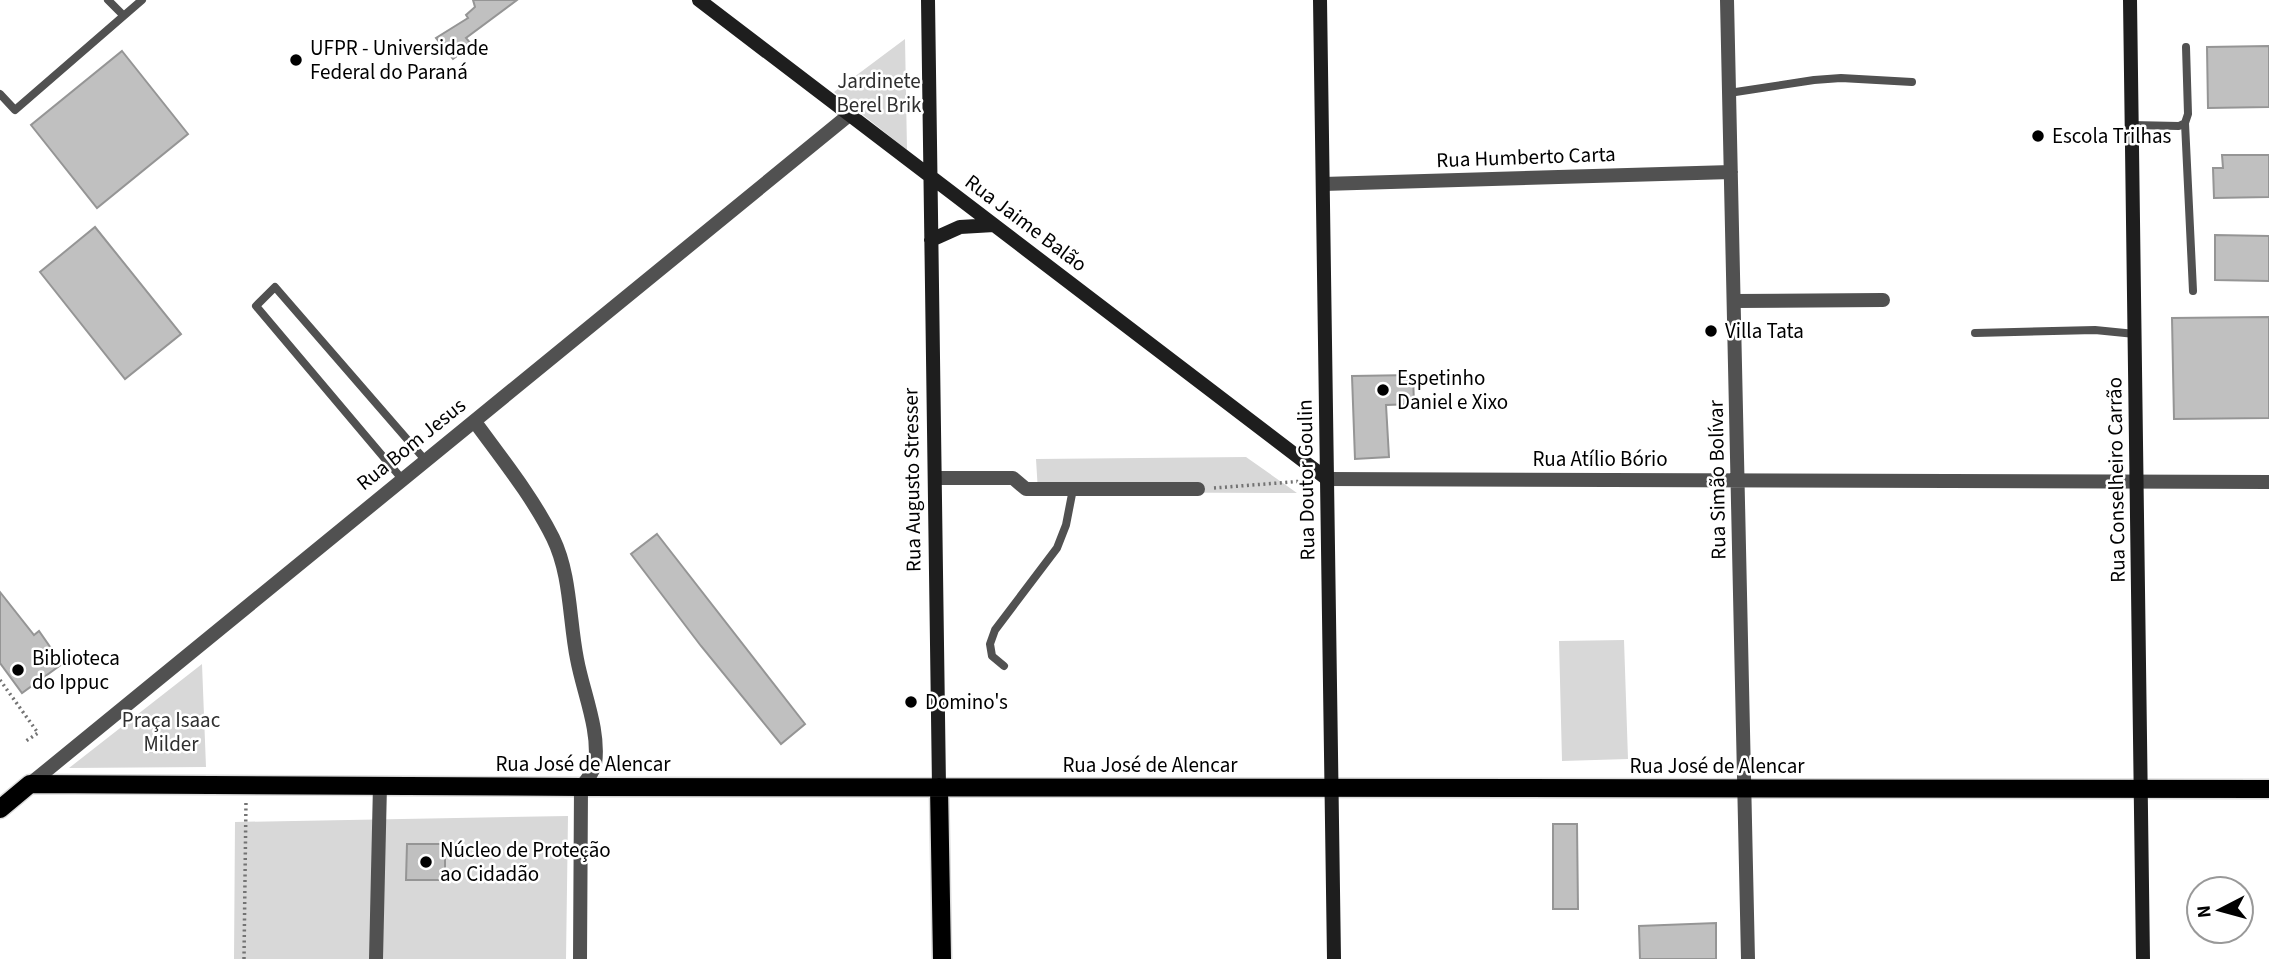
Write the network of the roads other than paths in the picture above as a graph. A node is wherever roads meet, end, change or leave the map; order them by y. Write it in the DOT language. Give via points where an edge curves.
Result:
graph roads {
  1 [pos="108,0"];
  2 [pos="142,0"];
  3 [pos="699,0"];
  4 [pos="928,0"];
  5 [pos="1320,0"];
  6 [pos="1727,0"];
  7 [pos="2130,0"];
  8 [pos="123,15"];
  9 [pos="2186,47"];
  10 [pos="1912,82"];
  11 [pos="1729,93"];
  12 [pos="0,94"];
  13 [pos="849,115"];
  14 [pos="2185,123"];
  15 [pos="2132,125"];
  16 [pos="1731,172"];
  17 [pos="930,177"];
  18 [pos="1323,184"];
  19 [pos="994,225"];
  20 [pos="931,240"];
  21 [pos="2193,291"];
  22 [pos="1883,300"];
  23 [pos="1734,301"];
  24 [pos="1975,333"];
  25 [pos="2135,334"];
  26 [pos="475,422"];
  27 [pos="426,461"];
  28 [pos="935,478"];
  29 [pos="402,479"];
  30 [pos="1327,480"];
  31 [pos="1738,481"];
  32 [pos="2137,482"];
  33 [pos="2269,482"];
  34 [pos="1073,489"];
  35 [pos="1198,489"];
  36 [pos="1004,666"];
  37 [pos="30,783"];
  38 [pos="380,785"];
  39 [pos="581,787"];
  40 [pos="939,788"];
  41 [pos="1332,788"];
  42 [pos="1744,789"];
  43 [pos="2141,789"];
  44 [pos="2269,789"];
  45 [pos="0,808"];
  46 [pos="376,959"];
  47 [pos="580,959"];
  48 [pos="942,959"];
  49 [pos="1334,959"];
  50 [pos="1748,959"];
  51 [pos="2143,959"];
  1 -- 8 [label="lane"];
  2 -- 8 [label="lane"];
  3 -- 13 [label="street, Rua Jaime Balão"];
  4 -- 17 [label="street, Rua Augusto Stresser"];
  5 -- 18 [label="street, Rua Doutor Goulin"];
  6 -- 11 [label="street, Rua Simão Bolívar"];
  7 -- 15 [label="street, Rua Conselheiro Carrão"];
  8 -- 12 [label="lane" via="15,110"];
  9 -- 14 [label="lane"];
  10 -- 11 [label="lane" via="1841,78"];
  11 -- 16 [label="street, Rua Simão Bolívar"];
  13 -- 17 [label="street, Rua Jaime Balão"];
  13 -- 26 [label="street, Rua Bom Jesus"];
  14 -- 15 [label="lane"];
  14 -- 21 [label="lane"];
  15 -- 25 [label="street, Rua Conselheiro Carrão"];
  16 -- 18 [label="street, Rua Humberto Carta"];
  16 -- 23 [label="street, Rua Simão Bolívar"];
  17 -- 19 [label="street, Rua Jaime Balão"];
  17 -- 20 [label="street, Rua Augusto Stresser"];
  18 -- 30 [label="street, Rua Doutor Goulin"];
  19 -- 20 [label="street" via="960,227"];
  19 -- 30 [label="street, Rua Jaime Balão"];
  20 -- 28 [label="street, Rua Augusto Stresser"];
  22 -- 23 [label="street"];
  23 -- 31 [label="street, Rua Simão Bolívar"];
  24 -- 25 [label="lane" via="2095,330"];
  25 -- 32 [label="street, Rua Conselheiro Carrão"];
  26 -- 27 [label="street, Rua Bom Jesus"];
  26 -- 39 [label="street" via="541,516 561,558 593,730 593,772"];
  27 -- 29 [label="street, Rua Bom Jesus"];
  27 -- 29 [label="lane" via="275,287 256,306"];
  28 -- 34 [label="street" via="1013,478 1026,489"];
  28 -- 40 [label="street, Rua Augusto Stresser"];
  29 -- 37 [label="street, Rua Bom Jesus"];
  30 -- 31 [label="street, Rua Atílio Bório"];
  30 -- 41 [label="street, Rua Doutor Goulin"];
  31 -- 32 [label="street, Rua Atílio Bório"];
  31 -- 42 [label="street, Rua Simão Bolívar"];
  32 -- 33 [label="street, Rua Atílio Bório"];
  32 -- 43 [label="street, Rua Conselheiro Carrão"];
  34 -- 35 [label="street"];
  34 -- 36 [label="lane" via="1057,548 995,630 992,656"];
  37 -- 38 [label="main road, Rua José de Alencar"];
  37 -- 45 [label="main road, Rua Bom Jesus"];
  38 -- 39 [label="main road, Rua José de Alencar"];
  38 -- 46 [label="street"];
  39 -- 40 [label="main road, Rua José de Alencar"];
  39 -- 47 [label="street"];
  40 -- 41 [label="main road, Rua José de Alencar"];
  40 -- 48 [label="main road, Rua Augusto Stresser"];
  41 -- 42 [label="main road, Rua José de Alencar"];
  41 -- 49 [label="street, Rua Doutor Goulin"];
  42 -- 43 [label="main road, Rua José de Alencar"];
  42 -- 50 [label="street, Rua Simão Bolívar"];
  43 -- 44 [label="main road, Rua José de Alencar"];
  43 -- 51 [label="street, Rua Conselheiro Carrão"];
}
